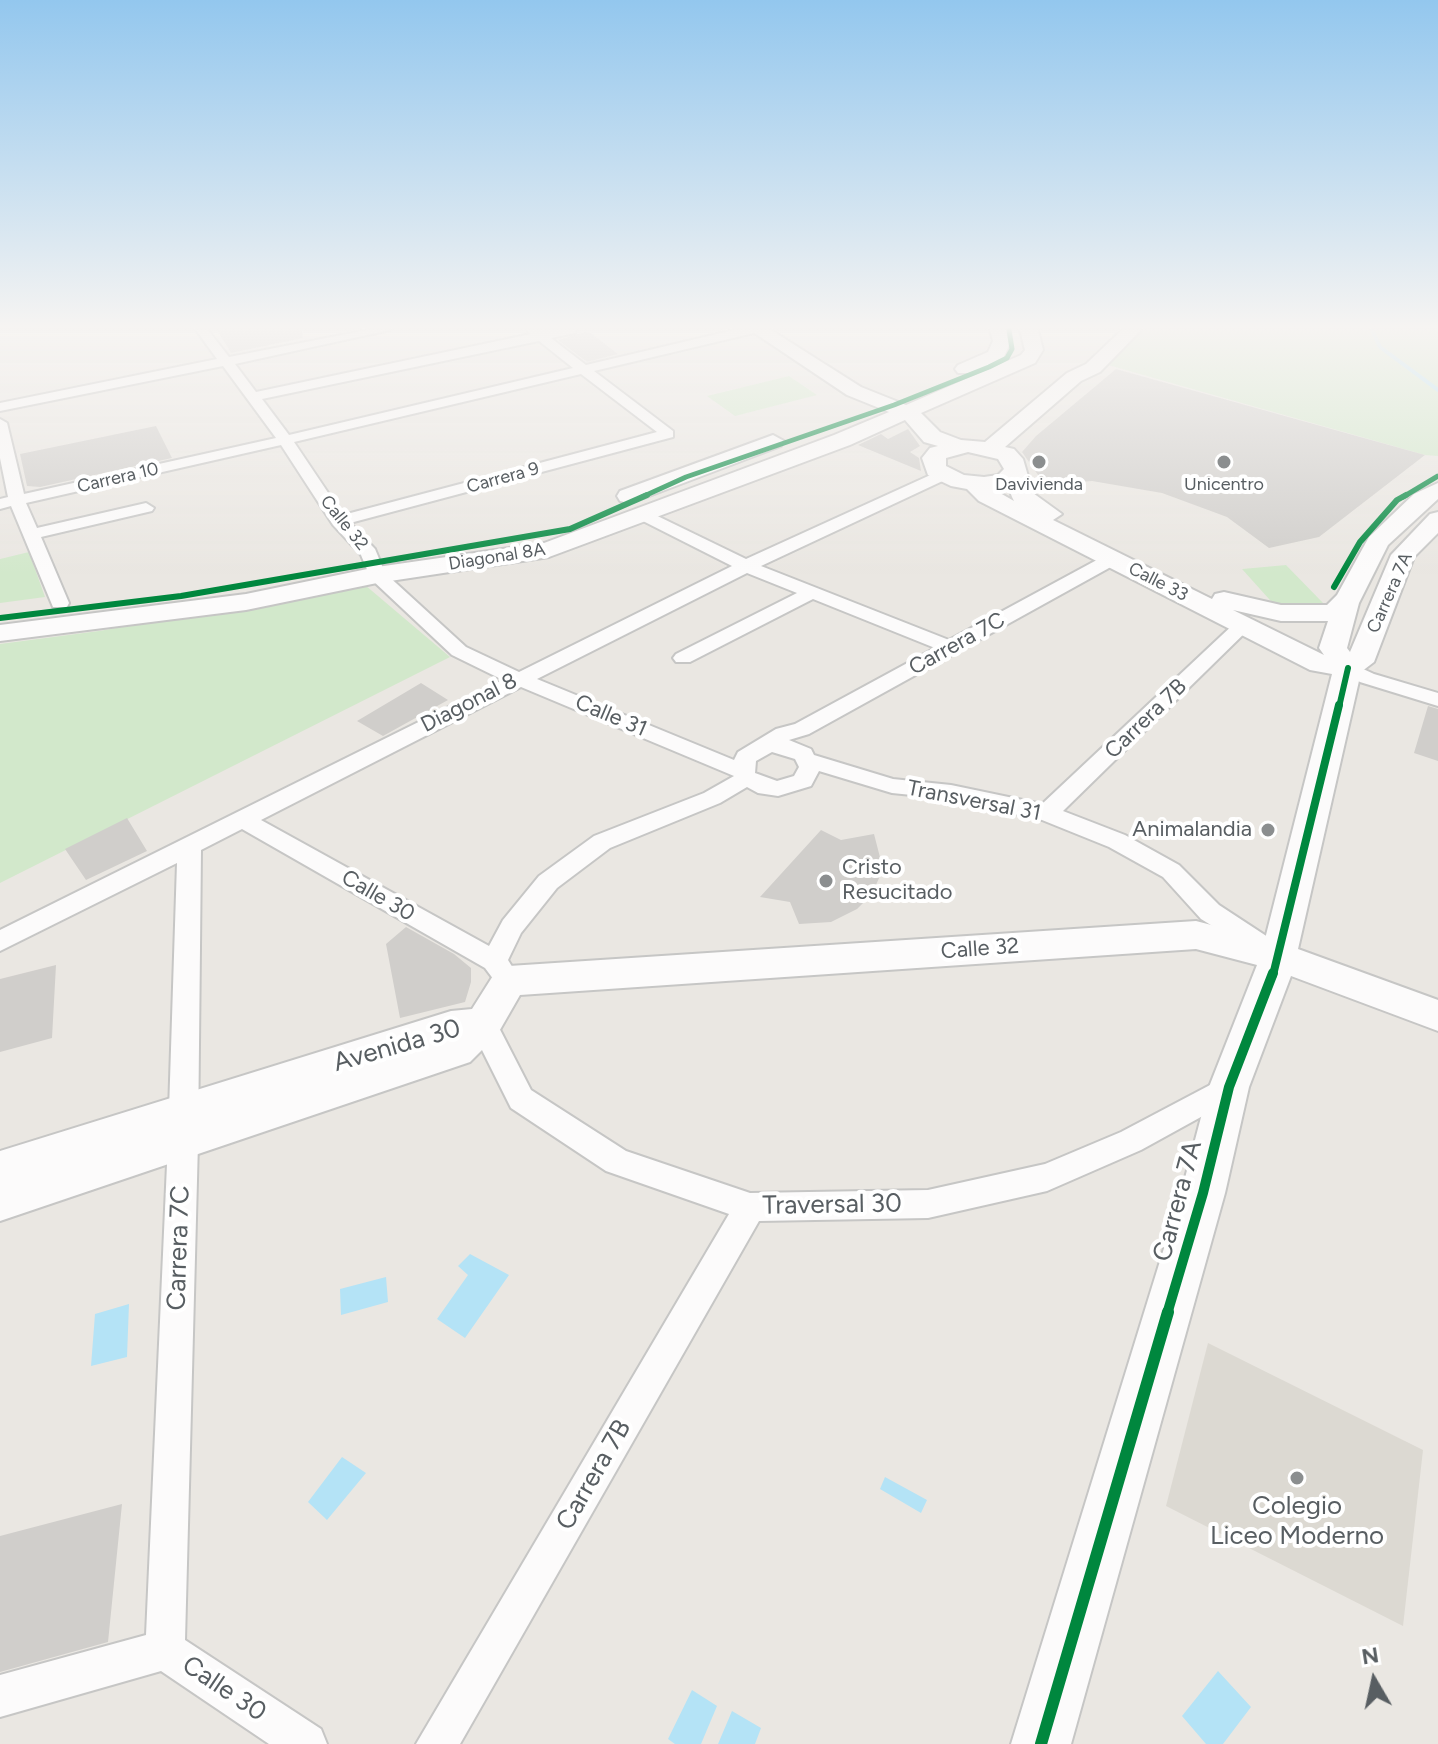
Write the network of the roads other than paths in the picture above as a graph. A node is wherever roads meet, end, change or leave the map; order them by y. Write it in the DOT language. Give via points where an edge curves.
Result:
graph roads {
  1 [pos="264,411"];
  2 [pos="408,411"];
  3 [pos="637,411"];
  4 [pos="843,411"];
  5 [pos="906,411"];
  6 [pos="913,411"];
  7 [pos="1056,411"];
  8 [pos="909,413"];
  9 [pos="0,423"];
  10 [pos="285,440"];
  11 [pos="942,445"];
  12 [pos="1004,459"];
  13 [pos="943,475"];
  14 [pos="974,483"];
  15 [pos="1438,490"];
  16 [pos="8,502"];
  17 [pos="146,508"];
  18 [pos="643,514"];
  19 [pos="1438,519"];
  20 [pos="339,521"];
  21 [pos="32,534"];
  22 [pos="1112,559"];
  23 [pos="373,564"];
  24 [pos="746,566"];
  25 [pos="815,591"];
  26 [pos="1349,598"];
  27 [pos="1224,600"];
  28 [pos="60,603"];
  29 [pos="0,610"];
  30 [pos="1244,625"];
  31 [pos="0,633"];
  32 [pos="951,648"];
  33 [pos="683,658"];
  34 [pos="1348,668"];
  35 [pos="518,679"];
  36 [pos="1438,700"];
  37 [pos="802,755"];
  38 [pos="752,762"];
  39 [pos="778,789"];
  40 [pos="712,798"];
  41 [pos="1047,813"];
  42 [pos="240,818"];
  43 [pos="189,845"];
  44 [pos="0,941"];
  45 [pos="1277,956"];
  46 [pos="501,971"];
  47 [pos="1438,1016"];
  48 [pos="483,1024"];
  49 [pos="1229,1087"];
  50 [pos="183,1127"];
  51 [pos="0,1170"];
  52 [pos="0,1201"];
  53 [pos="750,1207"];
  54 [pos="165,1650"];
  55 [pos="0,1696"];
  56 [pos="306,1744"];
  57 [pos="437,1744"];
  58 [pos="1041,1744"];
  1 -- 10 [label="street, Calle 32"];
  2 -- 10 [label="street, Carrera 10"];
  3 -- 20 [label="street, Carrera 9" via="668,434"];
  4 -- 23 [label="street, Diagonal 8A" via="562,523"];
  5 -- 8 [label="street"];
  6 -- 8 [label="street, Diagonal 8A"];
  7 -- 12 [label="street"];
  8 -- 11 [label="street"];
  8 -- 18 [label="street, Diagonal 8A"];
  9 -- 16 [label="street"];
  10 -- 16 [label="street, Carrera 10"];
  10 -- 20 [label="street, Calle 32"];
  11 -- 12 [label="street"];
  11 -- 13 [label="street" via="933,464"];
  12 -- 14 [label="street" via="996,482"];
  12 -- 27 [label="street, Calle 33" via="1029,503"];
  13 -- 14 [label="street"];
  13 -- 24 [label="street, Diagonal 8"];
  14 -- 22 [label="street, Calle 33" via="987,496"];
  15 -- 26 [label="street, Carrera 7A" via="1378,542"];
  16 -- 21 [label="street"];
  17 -- 21 [label="street"];
  18 -- 23 [label="street, Diagonal 8A" via="549,550"];
  18 -- 24 [label="street"];
  19 -- 34 [label="street, Carrera 7A" via="1403,555 1360,662"];
  20 -- 23 [label="street, Calle 32"];
  21 -- 28 [label="street"];
  22 -- 30 [label="street, Calle 33"];
  22 -- 32 [label="street, Carrera 7C"];
  23 -- 28 [label="street, Diagonal 8A"];
  23 -- 31 [label="street, Diagonal 8A" via="246,602"];
  23 -- 35 [label="street, Calle 32" via="459,651"];
  24 -- 25 [label="street"];
  24 -- 35 [label="street, Diagonal 8"];
  25 -- 32 [label="street"];
  25 -- 33 [label="street"];
  26 -- 27 [label="street" via="1335,612 1309,615"];
  26 -- 34 [label="street, Carrera 7A" via="1333,648"];
  27 -- 34 [label="street, Calle 33" via="1320,647"];
  28 -- 29 [label="street, Diagonal 8A"];
  30 -- 34 [label="street, Calle 33" via="1320,664"];
  30 -- 41 [label="street, Carrera 7B"];
  32 -- 37 [label="street, Carrera 7C"];
  34 -- 36 [label="street, Calle 33"];
  34 -- 45 [label="street, Carrera 7A"];
  35 -- 38 [label="street, Calle 31" via="704,755"];
  35 -- 42 [label="street, Diagonal 8"];
  37 -- 38 [label="street"];
  37 -- 39 [label="street"];
  37 -- 41 [label="street, Transversal 31" via="892,786 951,792"];
  38 -- 39 [label="street" via="766,788"];
  38 -- 40 [label="street"];
  39 -- 40 [label="street"];
  40 -- 46 [label="street" via="602,842 548,882 512,927"];
  41 -- 45 [label="street, Transversal 31" via="1117,841 1171,871 1210,912"];
  42 -- 43 [label="street, Diagonal 8"];
  42 -- 46 [label="street, Calle 30"];
  43 -- 44 [label="street, Diagonal 8"];
  43 -- 50 [label="street, Carrera 7C"];
  45 -- 46 [label="street, Calle 32" via="1196,935"];
  45 -- 47 [label="street, Calle 32"];
  45 -- 49 [label="street, Carrera 7A"];
  46 -- 48 [label="street"];
  48 -- 50 [label="street, Avenida 30" via="456,1050"];
  48 -- 53 [label="street, Traversal 30" via="521,1099 617,1161"];
  49 -- 53 [label="street, Traversal 30" via="1131,1141 1047,1177 928,1204"];
  49 -- 58 [label="street, Carrera 7A" via="1203,1193"];
  50 -- 51 [label="street, Avenida 30"];
  50 -- 52 [label="street, Avenida 30"];
  50 -- 54 [label="street, Carrera 7C"];
  53 -- 57 [label="street, Carrera 7B"];
  54 -- 55 [label="street, Calle 30"];
  54 -- 56 [label="street, Calle 30"];
}
